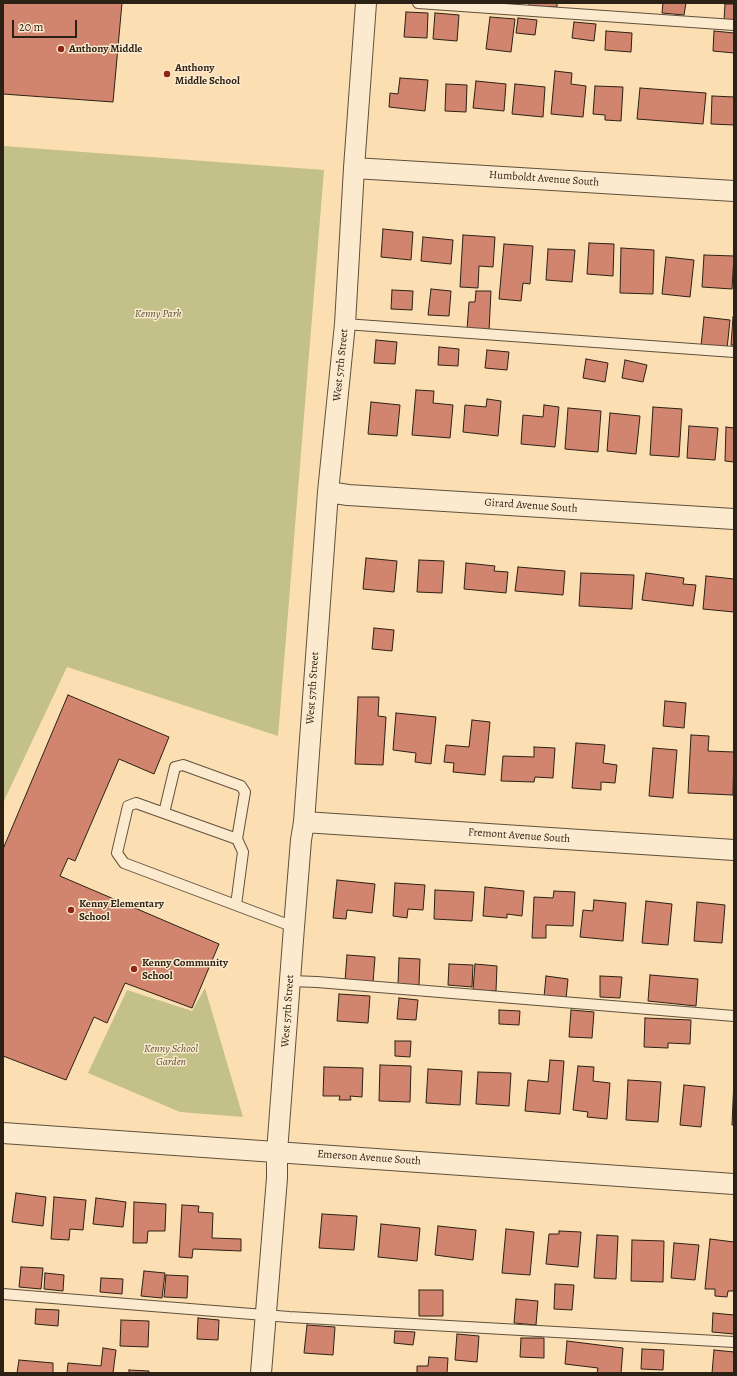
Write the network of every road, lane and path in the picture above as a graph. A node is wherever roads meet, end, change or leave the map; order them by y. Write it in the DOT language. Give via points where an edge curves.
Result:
graph roads {
  1 [pos="366,3"];
  2 [pos="418,3"];
  3 [pos="734,25"];
  4 [pos="354,168"];
  5 [pos="734,191"];
  6 [pos="345,324"];
  7 [pos="734,352"];
  8 [pos="328,492"];
  9 [pos="734,519"];
  10 [pos="164,813"];
  11 [pos="304,822"];
  12 [pos="236,839"];
  13 [pos="734,850"];
  14 [pos="236,905"];
  15 [pos="294,927"];
  16 [pos="290,981"];
  17 [pos="734,1016"];
  18 [pos="3,1133"];
  19 [pos="277,1152"];
  20 [pos="734,1184"];
  21 [pos="3,1294"];
  22 [pos="266,1315"];
  23 [pos="734,1342"];
  24 [pos="261,1373"];
  1 -- 4 [label="street, West 57th Street"];
  2 -- 3 [label="lane"];
  4 -- 5 [label="street, Humboldt Avenue South"];
  4 -- 6 [label="street, West 57th Street"];
  6 -- 7 [label="lane"];
  6 -- 8 [label="street, West 57th Street"];
  8 -- 9 [label="street, Girard Avenue South"];
  8 -- 11 [label="street, West 57th Street"];
  10 -- 12 [label="lane"];
  10 -- 12 [label="lane" via="175,767 183,765 241,786 245,792"];
  10 -- 14 [label="lane" via="136,803 128,806 117,853 124,863"];
  11 -- 13 [label="street, Fremont Avenue South"];
  11 -- 15 [label="street, West 57th Street"];
  12 -- 14 [label="lane" via="243,852"];
  14 -- 15 [label="lane"];
  15 -- 16 [label="street, West 57th Street"];
  16 -- 17 [label="lane"];
  16 -- 19 [label="street, West 57th Street"];
  18 -- 19 [label="street, Emerson Avenue South"];
  19 -- 20 [label="street, Emerson Avenue South"];
  19 -- 22 [label="street, West 57th Street"];
  21 -- 22 [label="lane"];
  22 -- 23 [label="lane"];
  22 -- 24 [label="street, West 57th Street"];
}
